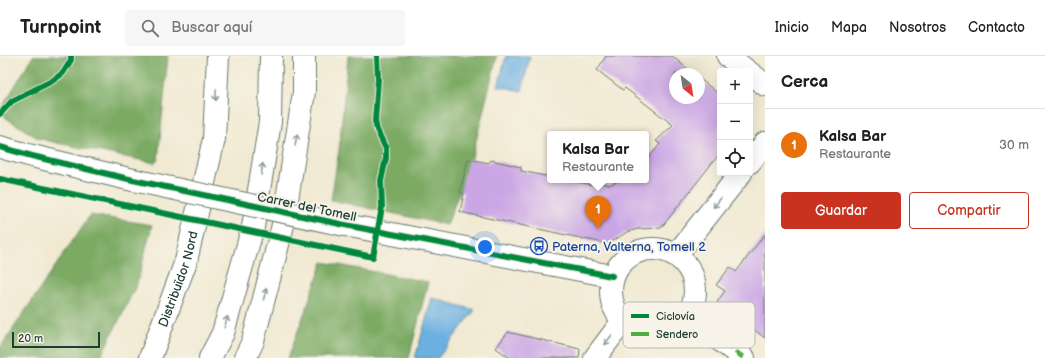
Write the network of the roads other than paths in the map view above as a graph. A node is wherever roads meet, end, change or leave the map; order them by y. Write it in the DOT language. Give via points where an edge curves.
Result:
graph roads {
  1 [pos="218,56"];
  2 [pos="271,56"];
  3 [pos="304,56"];
  4 [pos="728,56"];
  5 [pos="743,68"];
  6 [pos="753,75"];
  7 [pos="765,85"];
  8 [pos="765,143"];
  9 [pos="0,147"];
  10 [pos="753,158"];
  11 [pos="739,176"];
  12 [pos="676,255"];
  13 [pos="612,276"];
  14 [pos="692,302"];
  15 [pos="622,322"];
  16 [pos="731,348"];
  17 [pos="150,358"];
  18 [pos="210,358"];
  19 [pos="245,358"];
  20 [pos="595,358"];
  21 [pos="744,358"];
  1 -- 17 [label="main road, Distribuïdor Nord, one-way" via="214,139 186,261"];
  18 -- 2 [label="main road, one-way" via="223,332 253,227 270,122"];
  19 -- 3 [label="main road, one-way" via="253,341 283,225 304,92"];
  4 -- 5 [label="main road"];
  6 -- 7 [label="main road"];
  8 -- 10 [label="main road"];
  9 -- 13 [label="main road, Carrer del Tomell, bridge" via="133,180 345,225"];
  11 -- 12 [label="main road, one-way"];
  12 -- 13 [label="main road" via="651,248 628,256"];
  12 -- 14 [label="main road" via="691,272 695,294"];
  13 -- 15 [label="main road" via="610,300"];
  15 -- 20 [label="main road, one-way"];
  16 -- 21 [label="main road"];
}
